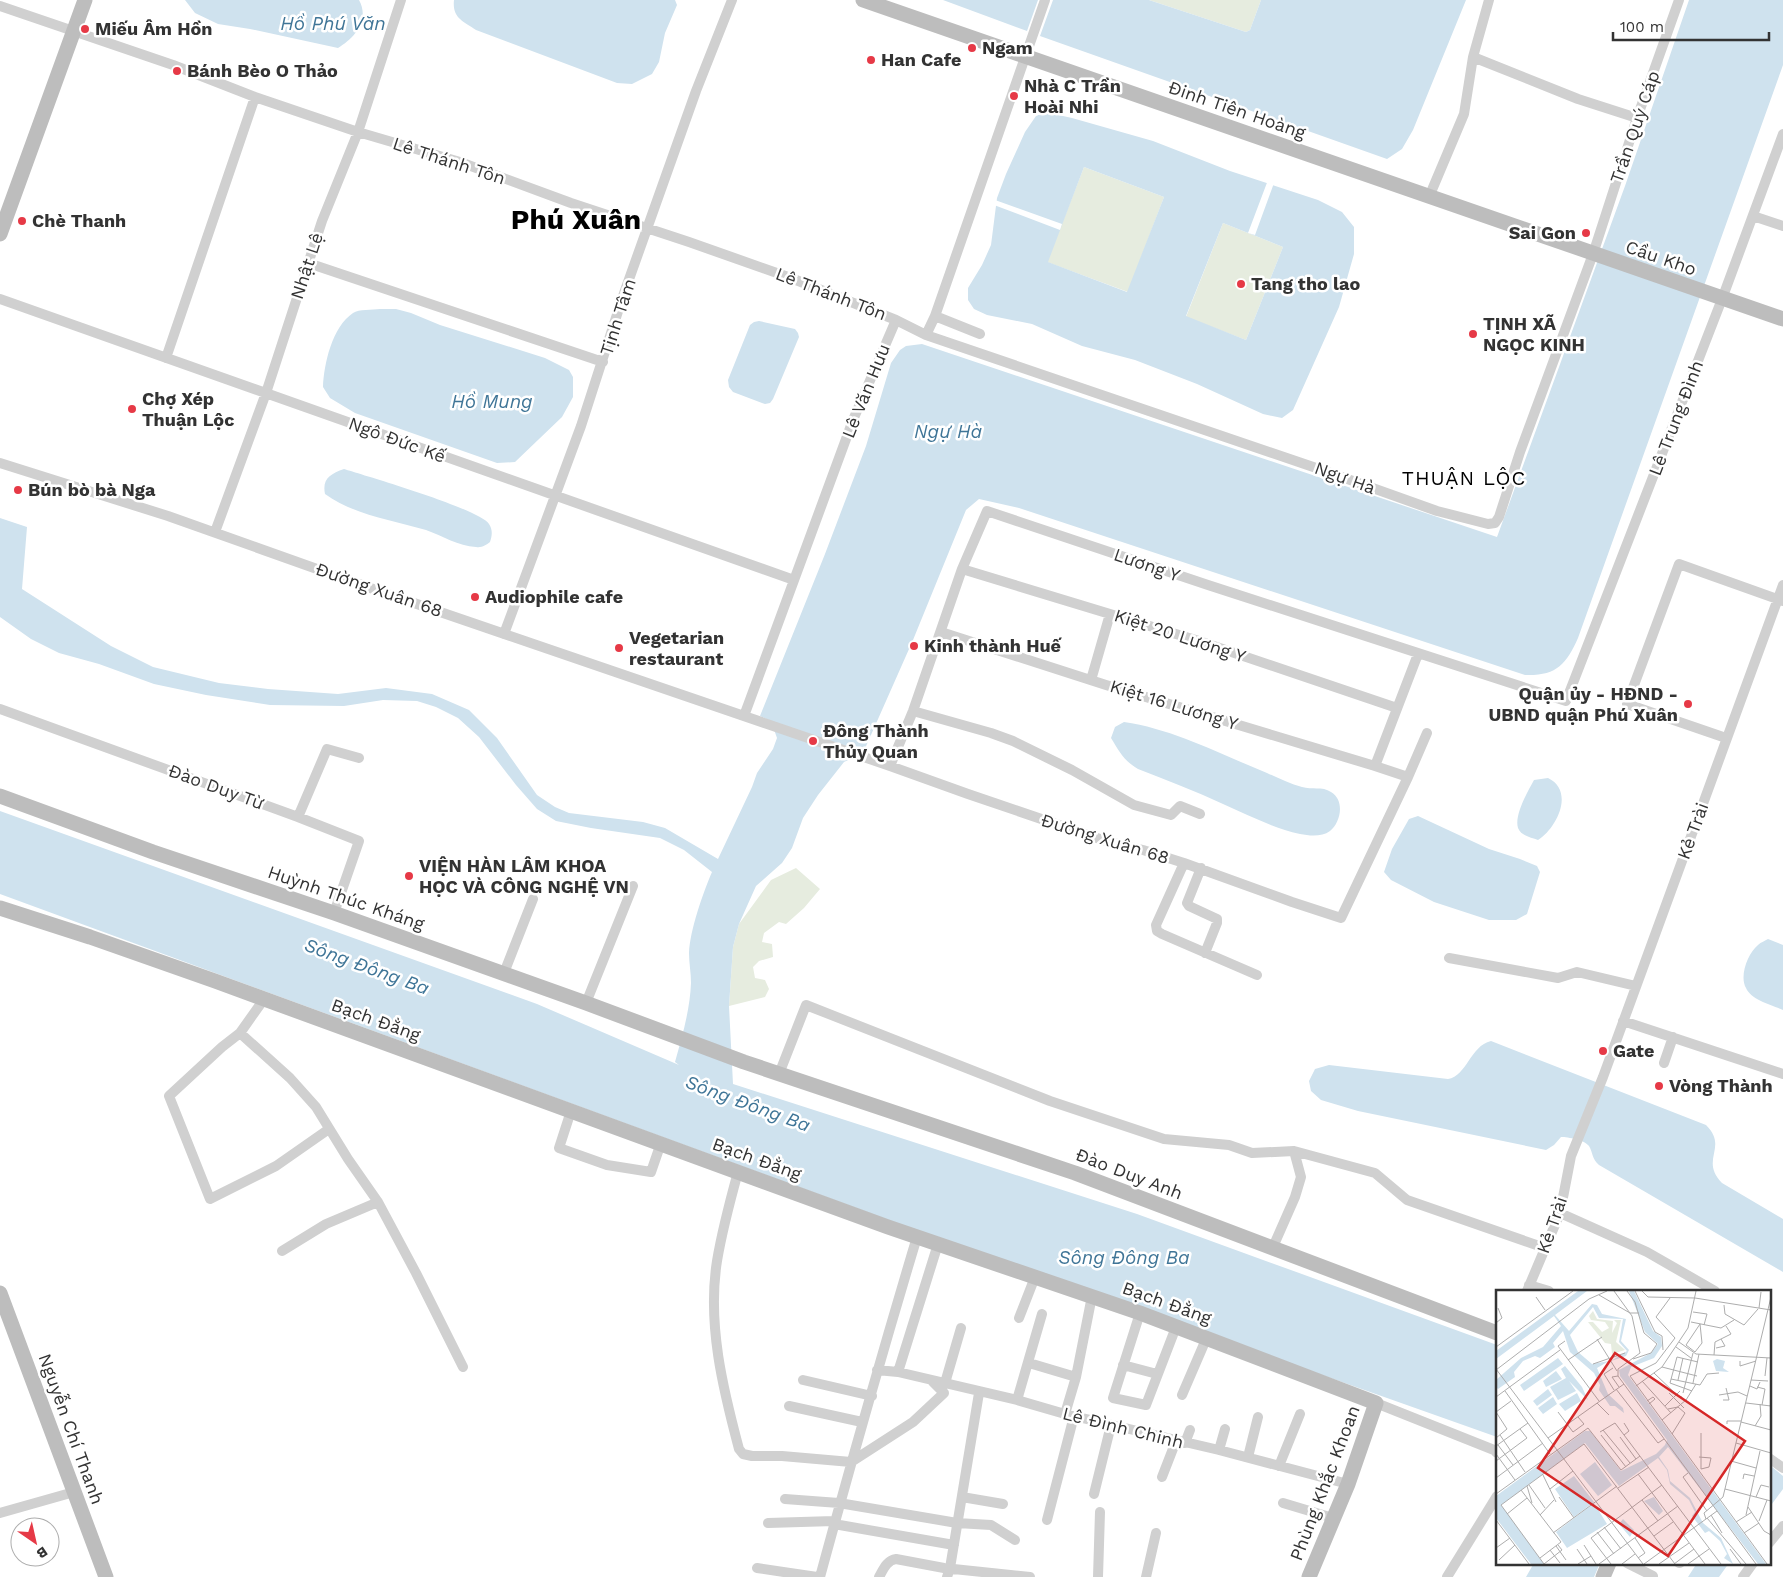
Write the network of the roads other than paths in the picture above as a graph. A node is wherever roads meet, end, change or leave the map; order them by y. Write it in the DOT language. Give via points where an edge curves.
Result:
graph roads {
  1 [pos="85,0"];
  2 [pos="401,0"];
  3 [pos="732,0"];
  4 [pos="863,0"];
  5 [pos="1045,0"];
  6 [pos="1489,0"];
  7 [pos="1679,0"];
  8 [pos="0,6"];
  9 [pos="73,32"];
  10 [pos="1026,57"];
  11 [pos="1473,57"];
  12 [pos="255,97"];
  13 [pos="1638,118"];
  14 [pos="358,132"];
  15 [pos="1783,134"];
  16 [pos="1429,197"];
  17 [pos="1753,216"];
  18 [pos="1783,226"];
  19 [pos="647,228"];
  20 [pos="0,234"];
  21 [pos="1596,255"];
  22 [pos="308,262"];
  23 [pos="1716,297"];
  24 [pos="0,299"];
  25 [pos="935,316"];
  26 [pos="1783,319"];
  27 [pos="896,320"];
  28 [pos="980,334"];
  29 [pos="926,335"];
  30 [pos="166,358"];
  31 [pos="603,362"];
  32 [pos="266,393"];
  33 [pos="0,463"];
  34 [pos="556,496"];
  35 [pos="215,532"];
  36 [pos="962,570"];
  37 [pos="794,580"];
  38 [pos="1783,585"];
  39 [pos="1780,600"];
  40 [pos="1110,614"];
  41 [pos="941,632"];
  42 [pos="504,634"];
  43 [pos="1418,654"];
  44 [pos="1092,680"];
  45 [pos="1566,701"];
  46 [pos="1397,708"];
  47 [pos="0,710"];
  48 [pos="913,711"];
  49 [pos="744,716"];
  50 [pos="1427,733"];
  51 [pos="1726,738"];
  52 [pos="359,758"];
  53 [pos="890,766"];
  54 [pos="1375,766"];
  55 [pos="1408,777"];
  56 [pos="0,796"];
  57 [pos="1200,814"];
  58 [pos="298,817"];
  59 [pos="1184,863"];
  60 [pos="1200,868"];
  61 [pos="632,886"];
  62 [pos="533,898"];
  63 [pos="0,908"];
  64 [pos="334,912"];
  65 [pos="1205,953"];
  66 [pos="1449,958"];
  67 [pos="504,973"];
  68 [pos="1257,975"];
  69 [pos="1636,986"];
  70 [pos="264,999"];
  71 [pos="586,1003"];
  72 [pos="1623,1020"];
  73 [pos="240,1033"];
  74 [pos="1673,1037"];
  75 [pos="744,1062"];
  76 [pos="1664,1063"];
  77 [pos="779,1074"];
  78 [pos="1783,1074"];
  79 [pos="571,1111"];
  80 [pos="329,1129"];
  81 [pos="661,1144"];
  82 [pos="1294,1151"];
  83 [pos="738,1172"];
  84 [pos="378,1202"];
  85 [pos="1560,1213"];
  86 [pos="917,1237"];
  87 [pos="938,1244"];
  88 [pos="1273,1247"];
  89 [pos="1545,1248"];
  90 [pos="282,1251"];
  91 [pos="1035,1277"];
  92 [pos="1528,1288"];
  93 [pos="1542,1290"];
  94 [pos="1713,1290"];
  95 [pos="0,1296"];
  96 [pos="1092,1296"];
  97 [pos="1140,1313"];
  98 [pos="1042,1314"];
  99 [pos="1019,1318"];
  100 [pos="1176,1327"];
  101 [pos="961,1328"];
  102 [pos="1496,1333"];
  103 [pos="1207,1338"];
  104 [pos="1029,1363"];
  105 [pos="1123,1365"];
  106 [pos="463,1367"];
  107 [pos="877,1370"];
  108 [pos="898,1372"];
  109 [pos="1157,1374"];
  110 [pos="1076,1376"];
  111 [pos="803,1380"];
  112 [pos="933,1382"];
  113 [pos="944,1383"];
  114 [pos="979,1392"];
  115 [pos="1182,1395"];
  116 [pos="872,1396"];
  117 [pos="1017,1400"];
  118 [pos="1376,1403"];
  119 [pos="790,1406"];
  120 [pos="1300,1414"];
  121 [pos="1070,1415"];
  122 [pos="1258,1417"];
  123 [pos="862,1422"];
  124 [pos="1111,1424"];
  125 [pos="1226,1429"];
  126 [pos="1190,1430"];
  127 [pos="1181,1442"];
  128 [pos="1219,1450"];
  129 [pos="1496,1452"];
  130 [pos="1248,1457"];
  131 [pos="851,1462"];
  132 [pos="1279,1466"];
  133 [pos="1162,1477"];
  134 [pos="1348,1484"];
  135 [pos="74,1492"];
  136 [pos="1094,1494"];
  137 [pos="962,1497"];
  138 [pos="785,1498"];
  139 [pos="1496,1498"];
  140 [pos="839,1503"];
  141 [pos="1283,1503"];
  142 [pos="1003,1504"];
  143 [pos="1100,1512"];
  144 [pos="0,1513"];
  145 [pos="1333,1518"];
  146 [pos="1047,1520"];
  147 [pos="834,1522"];
  148 [pos="768,1523"];
  149 [pos="958,1523"];
  150 [pos="1783,1526"];
  151 [pos="1156,1533"];
  152 [pos="1016,1540"];
  153 [pos="1770,1542"];
  154 [pos="954,1545"];
  155 [pos="1609,1564"];
  156 [pos="1629,1564"];
  157 [pos="1752,1564"];
  158 [pos="757,1568"];
  159 [pos="948,1573"];
  160 [pos="1007,1576"];
  161 [pos="1654,1576"];
  162 [pos="106,1577"];
  163 [pos="818,1577"];
  164 [pos="879,1577"];
  165 [pos="1030,1577"];
  166 [pos="1098,1577"];
  167 [pos="1146,1577"];
  168 [pos="1310,1577"];
  169 [pos="1447,1577"];
  170 [pos="1603,1577"];
  171 [pos="1742,1577"];
  1 -- 9 [label="main road"];
  2 -- 14 [label="street, Nhật Lệ"];
  3 -- 19 [label="street, Tịnh Tâm"];
  4 -- 10 [label="main road, Đinh Tiên Hoàng"];
  5 -- 10 [label="street"];
  6 -- 11 [label="street"];
  7 -- 13 [label="street, Trần Quý Cáp"];
  8 -- 9 [label="street, Lê Thánh Tôn"];
  9 -- 12 [label="street, Lê Thánh Tôn" via="173,65"];
  9 -- 20 [label="main road"];
  10 -- 16 [label="main road, Đinh Tiên Hoàng"];
  10 -- 25 [label="street"];
  11 -- 13 [label="street" via="1578,99"];
  11 -- 16 [label="street" via="1464,114"];
  12 -- 14 [label="street, Lê Thánh Tôn"];
  12 -- 30 [label="street"];
  13 -- 21 [label="street, Trần Quý Cáp"];
  14 -- 19 [label="street, Lê Thánh Tôn" via="460,162"];
  14 -- 22 [label="street, Nhật Lệ"];
  15 -- 17 [label="street, Lê Trung Đình"];
  16 -- 21 [label="main road, Đinh Tiên Hoàng"];
  17 -- 18 [label="street"];
  17 -- 23 [label="street, Lê Trung Đình"];
  19 -- 27 [label="street, Lê Thánh Tôn" via="792,278"];
  19 -- 31 [label="street, Tịnh Tâm"];
  21 -- 23 [label="main road, Cầu Kho"];
  21 -- 29 [label="street, Ngự Hà" via="1520,452 1499,517 1495,523 1488,524 1437,511"];
  22 -- 31 [label="street"];
  22 -- 32 [label="street, Nhật Lệ"];
  23 -- 26 [label="main road"];
  23 -- 45 [label="street, Lê Trung Đình"];
  24 -- 30 [label="street, Ngô Đức Kế"];
  25 -- 28 [label="street"];
  25 -- 29 [label="street"];
  27 -- 29 [label="street, Lê Văn Hưu"];
  27 -- 37 [label="street, Lê Văn Hưu" via="853,420"];
  30 -- 32 [label="street, Ngô Đức Kế"];
  31 -- 34 [label="street, Tịnh Tâm"];
  32 -- 34 [label="street, Ngô Đức Kế"];
  32 -- 35 [label="street, Nhật Lệ"];
  33 -- 35 [label="street, Đường Xuân 68"];
  34 -- 37 [label="street, Ngô Đức Kế"];
  34 -- 42 [label="street, Tịnh Tâm"];
  35 -- 42 [label="street, Đường Xuân 68"];
  36 -- 40 [label="street, Kiệt 20 Lương Y"];
  36 -- 41 [label="street, Lương Y"];
  36 -- 43 [label="street, Lương Y" via="987,511"];
  37 -- 49 [label="street, Lê Văn Hưu"];
  38 -- 39 [label="street, Kẻ Trài"];
  39 -- 51 [label="street, Kẻ Trài"];
  39 -- 51 [label="street" via="1679,564 1627,704"];
  40 -- 44 [label="street"];
  40 -- 46 [label="street, Kiệt 20 Lương Y"];
  41 -- 44 [label="street, Kiệt 16 Lương Y"];
  41 -- 48 [label="street, Lương Y"];
  42 -- 49 [label="street, Đường Xuân 68"];
  43 -- 45 [label="street, Lương Y"];
  43 -- 46 [label="street"];
  44 -- 54 [label="street, Kiệt 16 Lương Y"];
  46 -- 54 [label="street"];
  47 -- 58 [label="street, Đào Duy Từ"];
  48 -- 53 [label="street, Lương Y"];
  48 -- 57 [label="street" via="1013,741 1134,805 1171,815 1180,806"];
  49 -- 53 [label="street, Đường Xuân 68"];
  50 -- 55 [label="street"];
  51 -- 69 [label="street, Kẻ Trài"];
  52 -- 58 [label="street" via="327,749"];
  53 -- 59 [label="street, Đường Xuân 68" via="1103,840"];
  54 -- 55 [label="street, Kiệt 16 Lương Y"];
  55 -- 60 [label="street, Đường Xuân 68" via="1341,918"];
  56 -- 64 [label="main road, Huỳnh Thúc Kháng" via="153,852"];
  58 -- 64 [label="street, Đào Duy Từ" via="359,841"];
  59 -- 60 [label="street, Đường Xuân 68"];
  59 -- 65 [label="street" via="1155,926 1162,934"];
  60 -- 65 [label="street" via="1187,903 1217,919"];
  61 -- 71 [label="street"];
  62 -- 67 [label="street"];
  63 -- 70 [label="main road, Bạch Đằng"];
  64 -- 67 [label="main road, Huỳnh Thúc Kháng"];
  65 -- 68 [label="street"];
  66 -- 69 [label="street" via="1558,978 1577,972"];
  67 -- 71 [label="main road, Huỳnh Thúc Kháng"];
  69 -- 72 [label="street, Kẻ Trài"];
  70 -- 73 [label="street"];
  70 -- 79 [label="main road, Bạch Đằng"];
  71 -- 75 [label="main road, Huỳnh Thúc Kháng"];
  72 -- 74 [label="street"];
  72 -- 85 [label="street, Kẻ Trài" via="1571,1156"];
  73 -- 80 [label="street" via="290,1078 316,1107"];
  73 -- 80 [label="street" via="169,1096 210,1200 276,1166"];
  74 -- 76 [label="street"];
  74 -- 78 [label="street"];
  75 -- 77 [label="main road, Đào Duy Anh"];
  77 -- 82 [label="street" via="806,1005 1050,1101 1164,1139 1228,1145 1252,1153"];
  77 -- 88 [label="main road, Đào Duy Anh" via="1075,1173"];
  79 -- 81 [label="main road, Bạch Đằng"];
  79 -- 81 [label="street" via="559,1148 607,1165 651,1172"];
  80 -- 84 [label="street"];
  81 -- 83 [label="main road, Bạch Đằng"];
  82 -- 88 [label="street" via="1300,1177 1295,1197"];
  82 -- 89 [label="street" via="1375,1173 1407,1200"];
  83 -- 86 [label="main road, Bạch Đằng"];
  83 -- 131 [label="street" via="717,1262 714,1297 720,1364 738,1449 752,1456"];
  84 -- 90 [label="street" via="326,1224"];
  84 -- 106 [label="street"];
  85 -- 89 [label="street, Kẻ Trài"];
  85 -- 94 [label="street" via="1646,1252"];
  86 -- 87 [label="main road, Bạch Đằng"];
  86 -- 107 [label="street"];
  87 -- 91 [label="main road, Bạch Đằng"];
  87 -- 108 [label="street"];
  88 -- 102 [label="main road, Đào Duy Anh"];
  89 -- 92 [label="street, Kẻ Trài"];
  91 -- 96 [label="main road, Bạch Đằng"];
  91 -- 99 [label="street"];
  92 -- 93 [label="street"];
  95 -- 135 [label="main road, Nguyễn Chí Thanh"];
  96 -- 97 [label="main road, Bạch Đằng"];
  96 -- 110 [label="street"];
  97 -- 100 [label="main road, Bạch Đằng"];
  97 -- 105 [label="street"];
  98 -- 104 [label="street"];
  100 -- 103 [label="main road, Bạch Đằng"];
  100 -- 109 [label="street"];
  101 -- 113 [label="street"];
  103 -- 115 [label="street"];
  103 -- 118 [label="main road, Bạch Đằng"];
  104 -- 110 [label="street"];
  104 -- 117 [label="street"];
  105 -- 109 [label="street"];
  105 -- 109 [label="street" via="1113,1398 1146,1405"];
  107 -- 108 [label="street, Lê Đình Chinh"];
  107 -- 116 [label="street"];
  108 -- 112 [label="street, Lê Đình Chinh"];
  110 -- 121 [label="street"];
  111 -- 116 [label="street"];
  112 -- 113 [label="street, Lê Đình Chinh"];
  112 -- 131 [label="street" via="944,1393 912,1422"];
  113 -- 114 [label="street, Lê Đình Chinh"];
  114 -- 117 [label="street, Lê Đình Chinh"];
  114 -- 137 [label="street"];
  116 -- 123 [label="street"];
  117 -- 121 [label="street, Lê Đình Chinh"];
  118 -- 129 [label="street, Bạch Đằng"];
  118 -- 134 [label="main road, Phùng Khắc Khoan"];
  119 -- 123 [label="street"];
  120 -- 132 [label="street"];
  121 -- 124 [label="street, Lê Đình Chinh"];
  121 -- 146 [label="street"];
  122 -- 130 [label="street"];
  123 -- 131 [label="street"];
  124 -- 127 [label="street, Lê Đình Chinh"];
  124 -- 136 [label="street"];
  125 -- 128 [label="street"];
  126 -- 127 [label="street"];
  127 -- 128 [label="street, Lê Đình Chinh"];
  127 -- 133 [label="street"];
  128 -- 130 [label="street, Lê Đình Chinh"];
  130 -- 132 [label="street, Lê Đình Chinh"];
  131 -- 140 [label="street"];
  132 -- 134 [label="street, Lê Đình Chinh"];
  134 -- 145 [label="main road, Phùng Khắc Khoan"];
  135 -- 144 [label="street"];
  135 -- 162 [label="main road, Nguyễn Chí Thanh"];
  137 -- 142 [label="street"];
  137 -- 149 [label="street"];
  138 -- 140 [label="street"];
  139 -- 169 [label="street"];
  140 -- 147 [label="street"];
  140 -- 149 [label="street"];
  141 -- 145 [label="street"];
  143 -- 166 [label="street"];
  145 -- 168 [label="main road, Phùng Khắc Khoan"];
  147 -- 148 [label="street"];
  147 -- 154 [label="street"];
  147 -- 163 [label="street"];
  149 -- 152 [label="street" via="991,1525"];
  149 -- 154 [label="street"];
  150 -- 153 [label="street"];
  151 -- 167 [label="street"];
  154 -- 159 [label="street"];
  155 -- 170 [label="main road"];
  156 -- 161 [label="street"];
  157 -- 171 [label="street"];
  158 -- 163 [label="street"];
  159 -- 160 [label="street"];
  159 -- 164 [label="street" via="904,1560 892,1560"];
  160 -- 165 [label="street"];
}
